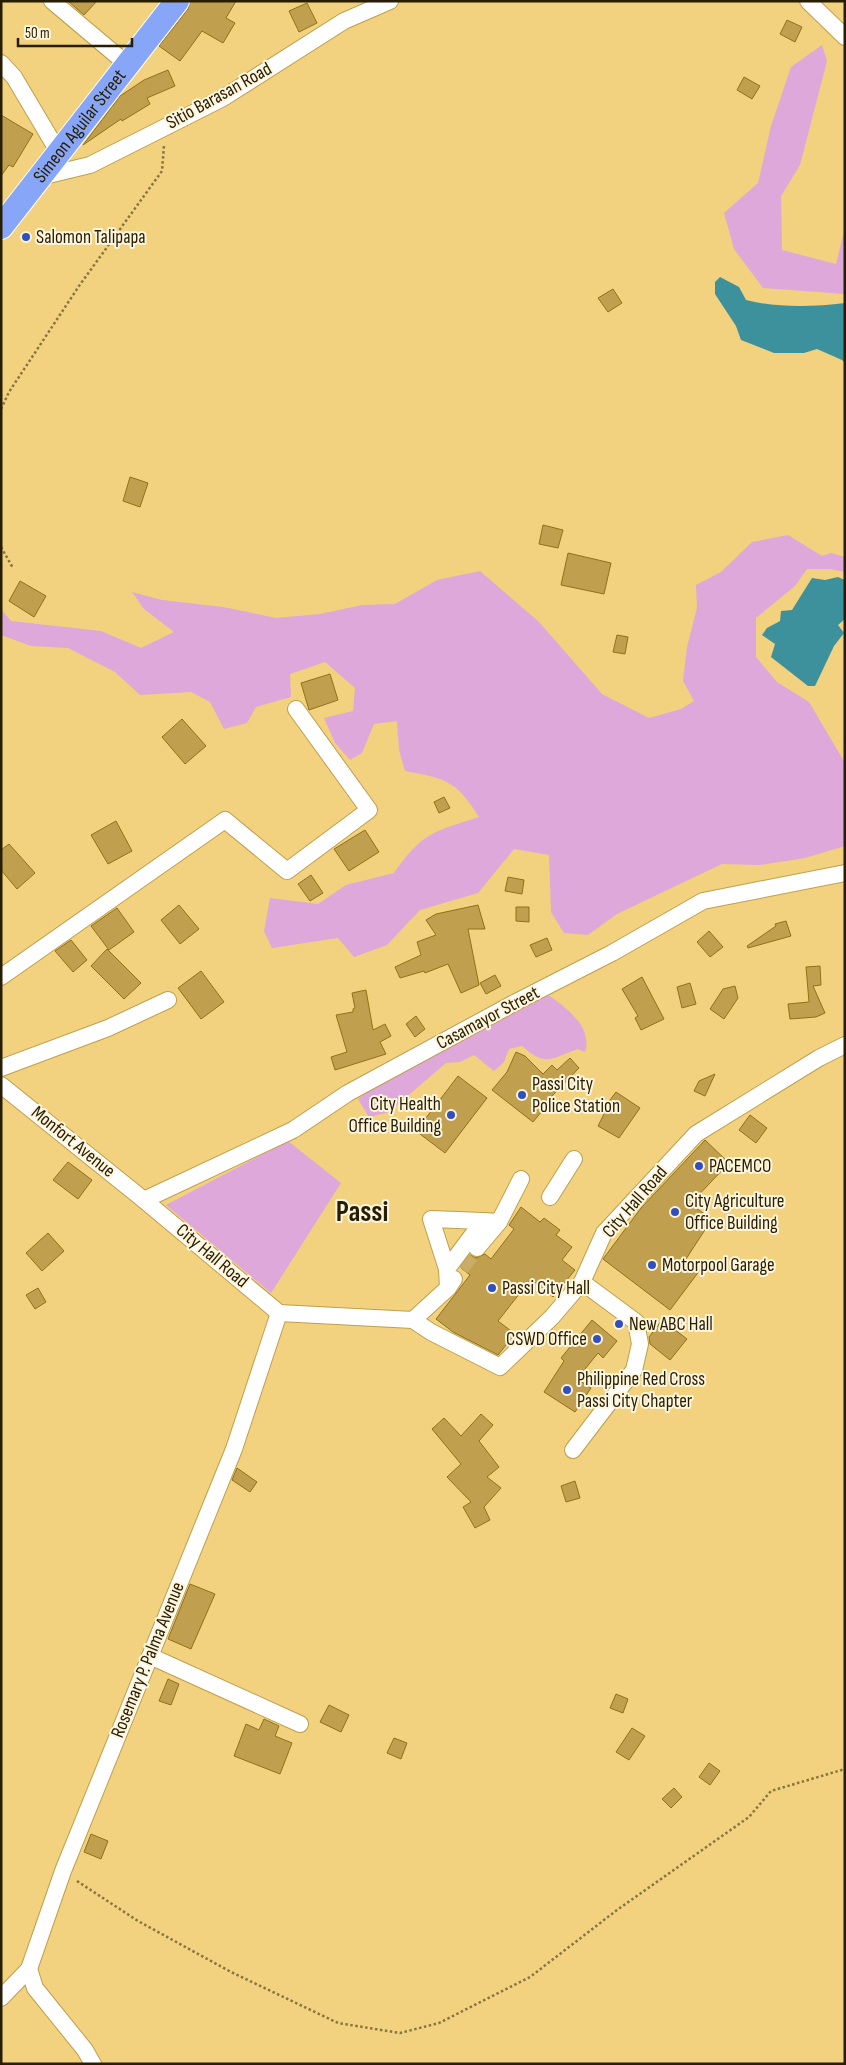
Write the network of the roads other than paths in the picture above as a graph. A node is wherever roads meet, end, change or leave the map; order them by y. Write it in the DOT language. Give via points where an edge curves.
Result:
graph roads {
  1 [pos="52,1"];
  2 [pos="177,1"];
  3 [pos="390,1"];
  4 [pos="808,1"];
  5 [pos="845,37"];
  6 [pos="1,63"];
  7 [pos="128,65"];
  8 [pos="59,153"];
  9 [pos="40,177"];
  10 [pos="3,222"];
  11 [pos="296,709"];
  12 [pos="845,873"];
  13 [pos="1,976"];
  14 [pos="168,1000"];
  15 [pos="845,1045"];
  16 [pos="1,1068"];
  17 [pos="1,1085"];
  18 [pos="574,1159"];
  19 [pos="521,1179"];
  20 [pos="550,1197"];
  21 [pos="144,1200"];
  22 [pos="491,1222"];
  23 [pos="477,1248"];
  24 [pos="454,1268"];
  25 [pos="582,1282"];
  26 [pos="279,1313"];
  27 [pos="413,1320"];
  28 [pos="573,1450"];
  29 [pos="150,1656"];
  30 [pos="300,1724"];
  31 [pos="29,1968"];
  32 [pos="1,1998"];
  33 [pos="93,2064"];
  1 -- 7 [label="street"];
  2 -- 7 [label="highway, Simeon Aguilar Street"];
  3 -- 9 [label="street, Sitio Barasan Road" via="344,21 223,98 90,165"];
  4 -- 5 [label="street"];
  6 -- 8 [label="street" via="14,77"];
  7 -- 8 [label="highway, Simeon Aguilar Street"];
  8 -- 9 [label="highway, Simeon Aguilar Street"];
  9 -- 10 [label="highway, Simeon Aguilar Street"];
  11 -- 13 [label="street" via="369,810 288,871 225,820"];
  12 -- 21 [label="street, Casamayor Street" via="703,901 348,1093 293,1130"];
  14 -- 16 [label="street" via="108,1028"];
  15 -- 25 [label="street, City Hall Road" via="696,1134 604,1233"];
  17 -- 21 [label="street, Monfort Avenue"];
  18 -- 20 [label="street"];
  19 -- 22 [label="street"];
  21 -- 26 [label="street, City Hall Road"];
  22 -- 23 [label="street"];
  22 -- 24 [label="street"];
  22 -- 24 [label="street" via="430,1219"];
  24 -- 27 [label="street" via="448,1288"];
  25 -- 27 [label="street, City Hall Road" via="552,1318 500,1367"];
  25 -- 28 [label="street" via="636,1322 640,1344 634,1370"];
  26 -- 27 [label="street"];
  26 -- 29 [label="street, Rosemary P. Palma Avenue" via="234,1449"];
  29 -- 30 [label="street"];
  29 -- 31 [label="street, Rosemary P. Palma Avenue" via="63,1871"];
  31 -- 32 [label="street, Rosemary P. Palma Avenue"];
  31 -- 33 [label="street" via="35,1988"];
}
